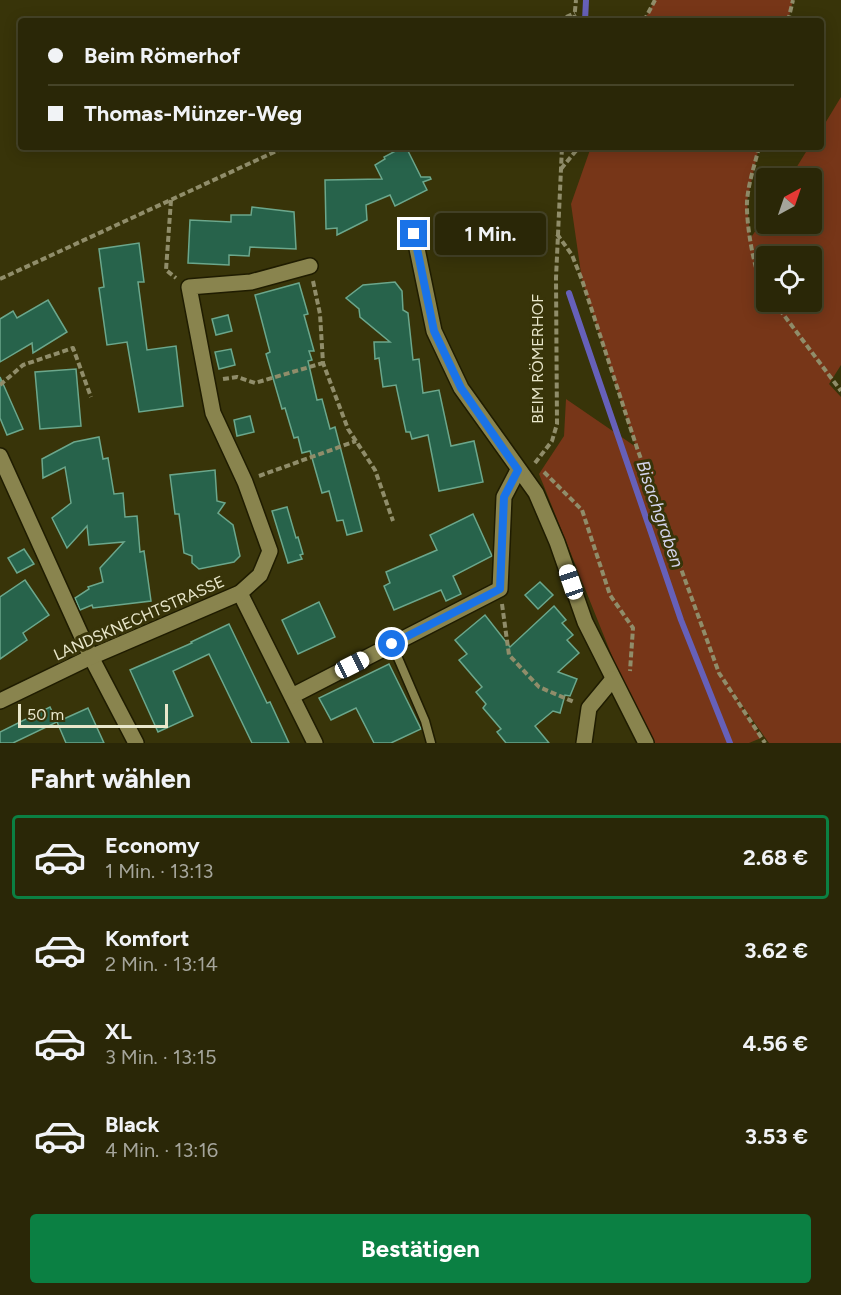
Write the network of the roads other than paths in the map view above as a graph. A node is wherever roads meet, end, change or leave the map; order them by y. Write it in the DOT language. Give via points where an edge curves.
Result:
graph roads {
  1 [pos="414,234"];
  2 [pos="310,266"];
  3 [pos="0,456"];
  4 [pos="518,470"];
  5 [pos="240,593"];
  6 [pos="392,644"];
  7 [pos="91,657"];
  8 [pos="613,679"];
  9 [pos="292,696"];
  10 [pos="0,701"];
  11 [pos="136,743"];
  12 [pos="315,743"];
  13 [pos="431,743"];
  14 [pos="585,743"];
  15 [pos="646,743"];
  1 -- 4 [label="street" via="434,331 461,388"];
  2 -- 5 [label="street, LANDSKNECHTSTRASSE" via="250,282 189,287 213,413 245,482 270,551 260,575"];
  3 -- 7 [label="street"];
  4 -- 6 [label="street" via="504,497 500,589"];
  4 -- 8 [label="street" via="536,493 585,622"];
  5 -- 7 [label="street, LANDSKNECHTSTRASSE"];
  5 -- 9 [label="street"];
  6 -- 9 [label="street"];
  6 -- 13 [label="lane"];
  7 -- 10 [label="street, LANDSKNECHTSTRASSE"];
  7 -- 11 [label="street"];
  8 -- 14 [label="street" via="589,708"];
  8 -- 15 [label="street"];
  9 -- 12 [label="street"];
}
